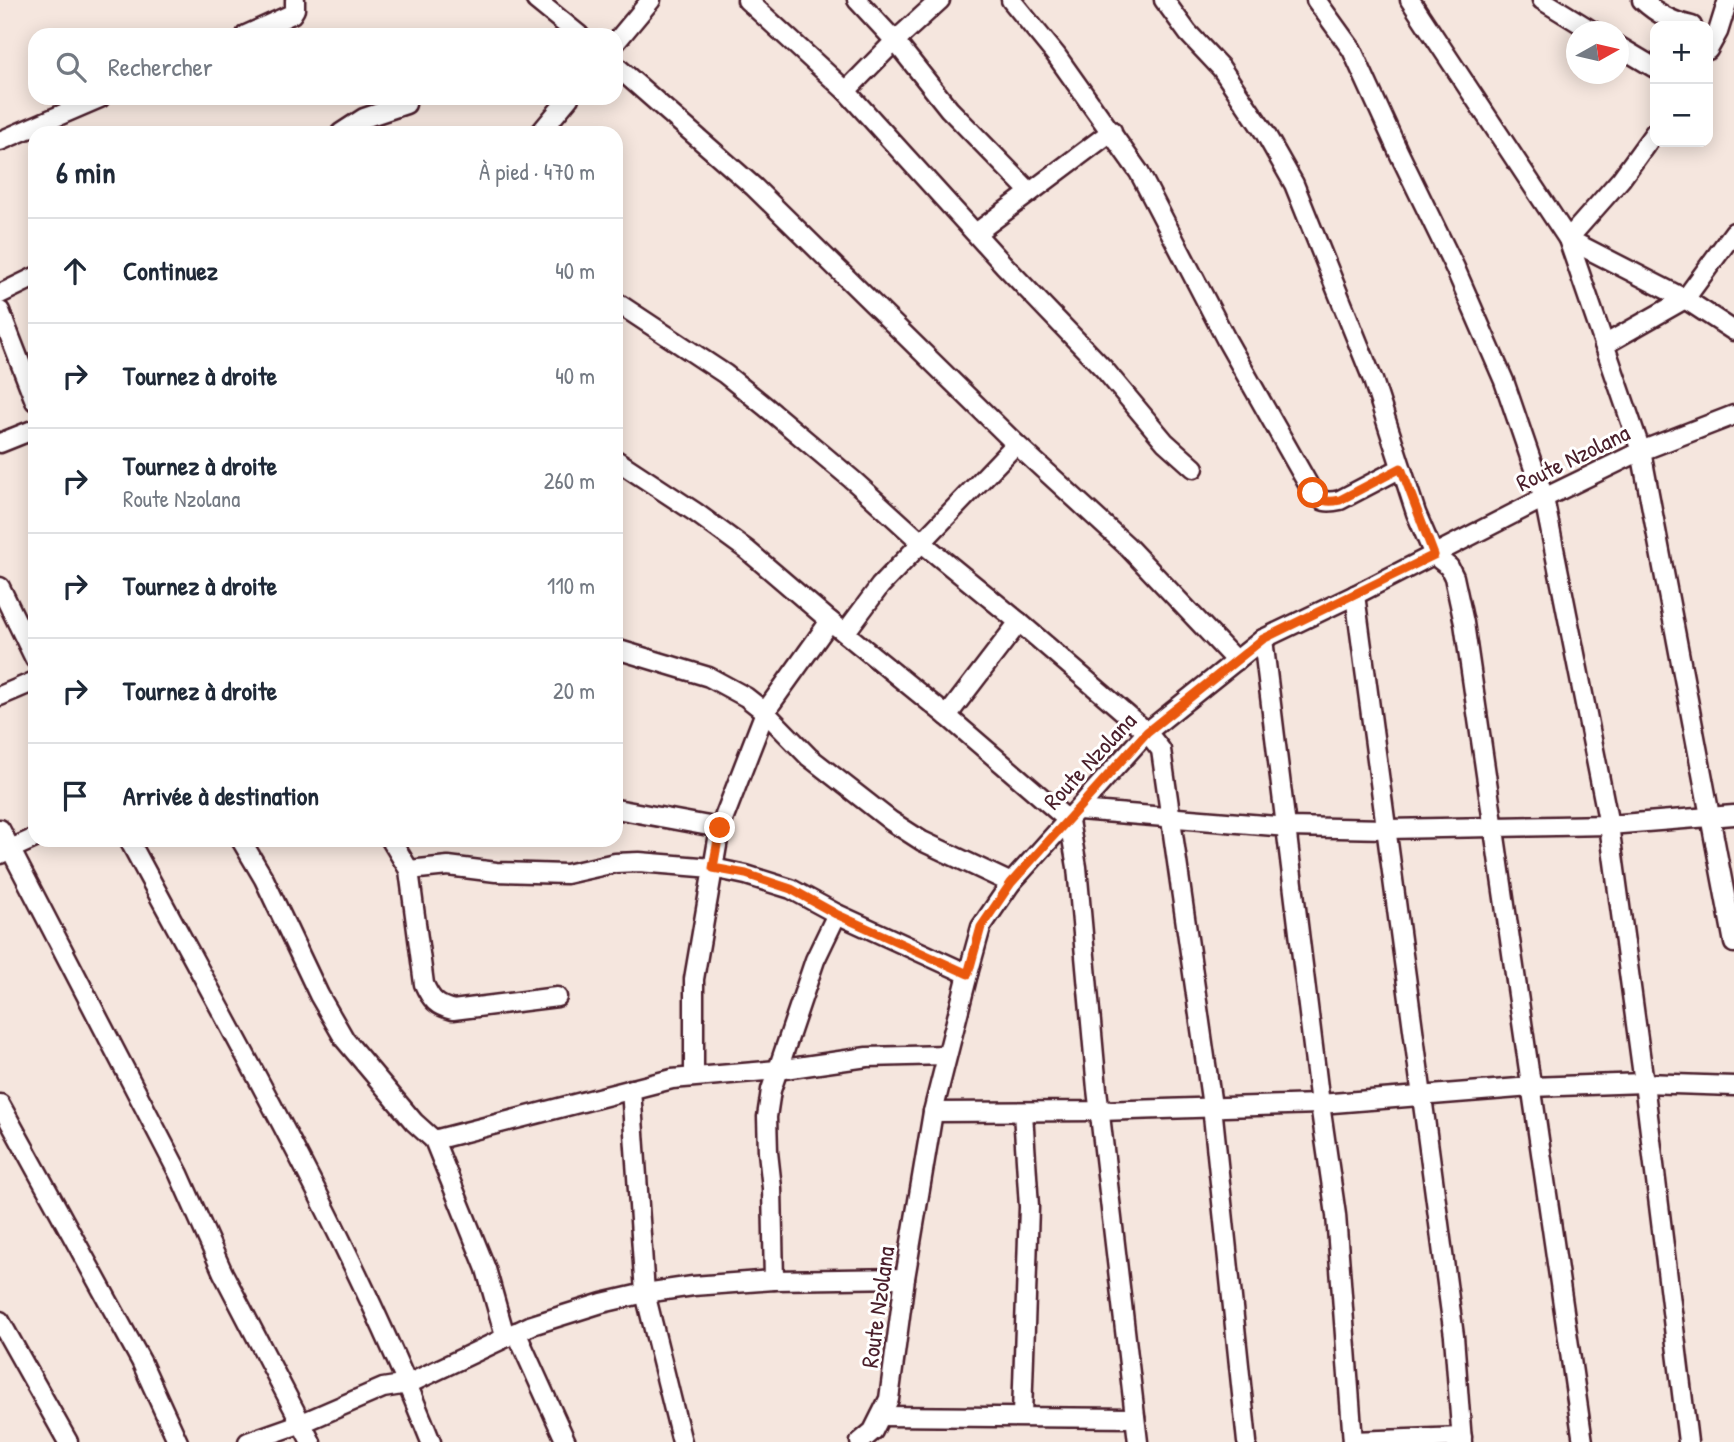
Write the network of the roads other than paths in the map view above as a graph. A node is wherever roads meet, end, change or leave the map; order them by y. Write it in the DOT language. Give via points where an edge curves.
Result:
graph roads {
  1 [pos="295,0"];
  2 [pos="536,0"];
  3 [pos="651,0"];
  4 [pos="747,0"];
  5 [pos="857,0"];
  6 [pos="940,0"];
  7 [pos="1011,0"];
  8 [pos="1164,0"];
  9 [pos="1316,0"];
  10 [pos="1410,0"];
  11 [pos="1542,0"];
  12 [pos="1642,0"];
  13 [pos="1728,0"];
  14 [pos="1576,21"];
  15 [pos="1673,21"];
  16 [pos="261,28"];
  17 [pos="570,28"];
  18 [pos="1720,33"];
  19 [pos="623,34"];
  20 [pos="895,41"];
  21 [pos="1629,52"];
  22 [pos="1650,65"];
  23 [pos="623,72"];
  24 [pos="846,91"];
  25 [pos="84,105"];
  26 [pos="403,105"];
  27 [pos="563,105"];
  28 [pos="35,126"];
  29 [pos="352,126"];
  30 [pos="546,126"];
  31 [pos="28,129"];
  32 [pos="1112,131"];
  33 [pos="1650,139"];
  34 [pos="0,141"];
  35 [pos="1030,192"];
  36 [pos="1734,232"];
  37 [pos="976,233"];
  38 [pos="1567,239"];
  39 [pos="28,281"];
  40 [pos="0,293"];
  41 [pos="1685,299"];
  42 [pos="623,307"];
  43 [pos="0,311"];
  44 [pos="1734,331"];
  45 [pos="1604,345"];
  46 [pos="28,383"];
  47 [pos="1734,415"];
  48 [pos="28,432"];
  49 [pos="0,443"];
  50 [pos="1016,444"];
  51 [pos="1641,452"];
  52 [pos="623,465"];
  53 [pos="1194,468"];
  54 [pos="1401,468"];
  55 [pos="1544,498"];
  56 [pos="921,542"];
  57 [pos="1434,555"];
  58 [pos="0,587"];
  59 [pos="1355,595"];
  60 [pos="830,621"];
  61 [pos="1019,622"];
  62 [pos="845,633"];
  63 [pos="1263,639"];
  64 [pos="28,645"];
  65 [pos="623,651"];
  66 [pos="1236,661"];
  67 [pos="28,684"];
  68 [pos="0,696"];
  69 [pos="765,712"];
  70 [pos="947,716"];
  71 [pos="1147,732"];
  72 [pos="623,810"];
  73 [pos="1074,815"];
  74 [pos="1734,815"];
  75 [pos="1172,817"];
  76 [pos="1712,817"];
  77 [pos="1609,825"];
  78 [pos="1493,826"];
  79 [pos="1287,827"];
  80 [pos="720,828"];
  81 [pos="0,829"];
  82 [pos="1387,829"];
  83 [pos="28,841"];
  84 [pos="133,847"];
  85 [pos="245,847"];
  86 [pos="395,847"];
  87 [pos="5,852"];
  88 [pos="713,868"];
  89 [pos="409,870"];
  90 [pos="1011,883"];
  91 [pos="836,914"];
  92 [pos="1734,943"];
  93 [pos="968,974"];
  94 [pos="557,997"];
  95 [pos="947,1055"];
  96 [pos="777,1070"];
  97 [pos="694,1076"];
  98 [pos="1644,1083"];
  99 [pos="1734,1086"];
  100 [pos="1531,1087"];
  101 [pos="631,1089"];
  102 [pos="1423,1097"];
  103 [pos="0,1104"];
  104 [pos="1320,1104"];
  105 [pos="1212,1106"];
  106 [pos="1100,1111"];
  107 [pos="933,1112"];
  108 [pos="1023,1113"];
  109 [pos="434,1140"];
  110 [pos="905,1278"];
  111 [pos="774,1280"];
  112 [pos="645,1293"];
  113 [pos="0,1321"];
  114 [pos="511,1334"];
  115 [pos="408,1384"];
  116 [pos="1022,1415"];
  117 [pos="881,1416"];
  118 [pos="1135,1418"];
  119 [pos="302,1423"];
  120 [pos="1462,1439"];
  121 [pos="68,1442"];
  122 [pos="178,1442"];
  123 [pos="248,1442"];
  124 [pos="311,1442"];
  125 [pos="431,1442"];
  126 [pos="566,1442"];
  127 [pos="682,1442"];
  128 [pos="860,1442"];
  129 [pos="1138,1442"];
  130 [pos="1247,1442"];
  131 [pos="1353,1442"];
  132 [pos="1583,1442"];
  133 [pos="1688,1442"];
  1 -- 16 [label="street" via="292,14"];
  2 -- 17 [label="street"];
  3 -- 19 [label="street"];
  4 -- 24 [label="street"];
  5 -- 20 [label="street"];
  6 -- 20 [label="street"];
  7 -- 32 [label="street"];
  8 -- 54 [label="street" via="1221,68 1294,184 1373,380"];
  9 -- 55 [label="street" via="1352,50 1455,268 1504,381"];
  10 -- 38 [label="street"];
  11 -- 14 [label="street"];
  12 -- 15 [label="street"];
  13 -- 18 [label="street"];
  20 -- 24 [label="street"];
  20 -- 35 [label="street" via="949,109"];
  21 -- 22 [label="street"];
  23 -- 50 [label="street" via="754,187"];
  24 -- 37 [label="street"];
  25 -- 28 [label="street"];
  26 -- 29 [label="street"];
  27 -- 30 [label="street"];
  31 -- 34 [label="street"];
  32 -- 35 [label="street"];
  32 -- 54 [label="street" via="1139,172 1313,493 1329,503 1340,500"];
  33 -- 38 [label="street"];
  35 -- 37 [label="street"];
  36 -- 41 [label="street"];
  37 -- 53 [label="street" via="1104,369 1165,442"];
  38 -- 41 [label="street"];
  38 -- 45 [label="street"];
  39 -- 40 [label="street"];
  41 -- 44 [label="street"];
  41 -- 45 [label="street"];
  42 -- 56 [label="street" via="735,382"];
  43 -- 46 [label="street"];
  45 -- 51 [label="street"];
  47 -- 51 [label="street, Route Nzolana"];
  48 -- 49 [label="street"];
  50 -- 56 [label="street"];
  50 -- 66 [label="street" via="1127,546"];
  51 -- 55 [label="street, Route Nzolana"];
  51 -- 76 [label="street"];
  52 -- 60 [label="street" via="747,550"];
  54 -- 57 [label="street"];
  55 -- 57 [label="street, Route Nzolana"];
  55 -- 77 [label="street"];
  56 -- 61 [label="street"];
  56 -- 62 [label="street"];
  57 -- 59 [label="street, Route Nzolana"];
  57 -- 78 [label="street" via="1454,577"];
  58 -- 64 [label="street"];
  59 -- 63 [label="street, Route Nzolana"];
  59 -- 82 [label="street"];
  60 -- 62 [label="street"];
  60 -- 69 [label="street"];
  61 -- 70 [label="street"];
  61 -- 71 [label="street"];
  62 -- 70 [label="street"];
  63 -- 66 [label="street, Route Nzolana"];
  63 -- 79 [label="street"];
  65 -- 69 [label="street" via="709,677"];
  66 -- 71 [label="street, Route Nzolana"];
  67 -- 68 [label="street"];
  69 -- 80 [label="street"];
  69 -- 90 [label="street" via="809,757 891,821 922,841"];
  70 -- 73 [label="street"];
  71 -- 73 [label="street, Route Nzolana"];
  71 -- 75 [label="street" via="1161,750"];
  72 -- 80 [label="street"];
  73 -- 75 [label="street"];
  73 -- 90 [label="street, Route Nzolana"];
  73 -- 106 [label="street"];
  74 -- 76 [label="street"];
  75 -- 79 [label="street"];
  75 -- 105 [label="street"];
  76 -- 77 [label="street"];
  76 -- 92 [label="street"];
  77 -- 78 [label="street"];
  77 -- 98 [label="street"];
  78 -- 82 [label="street"];
  78 -- 100 [label="street"];
  79 -- 82 [label="street"];
  79 -- 104 [label="street"];
  80 -- 88 [label="street"];
  81 -- 87 [label="street"];
  82 -- 102 [label="street"];
  83 -- 87 [label="street"];
  84 -- 115 [label="street" via="301,1158"];
  85 -- 109 [label="street" via="345,1040"];
  86 -- 89 [label="street"];
  87 -- 119 [label="street" via="179,1174 223,1273"];
  88 -- 89 [label="street" via="639,862 566,874 448,866"];
  88 -- 91 [label="street" via="791,889"];
  88 -- 97 [label="street" via="694,979"];
  89 -- 94 [label="street" via="424,984 440,1007 453,1010"];
  90 -- 93 [label="street, Route Nzolana" via="981,927"];
  91 -- 93 [label="street"];
  91 -- 96 [label="street"];
  93 -- 95 [label="street, Route Nzolana"];
  95 -- 96 [label="street" via="867,1058"];
  95 -- 107 [label="street, Route Nzolana"];
  96 -- 97 [label="street"];
  96 -- 111 [label="street" via="767,1117"];
  97 -- 101 [label="street"];
  98 -- 99 [label="street"];
  98 -- 100 [label="street"];
  98 -- 133 [label="street"];
  100 -- 102 [label="street"];
  100 -- 132 [label="street"];
  101 -- 109 [label="street"];
  101 -- 112 [label="street"];
  102 -- 104 [label="street"];
  102 -- 120 [label="street" via="1454,1336"];
  103 -- 122 [label="street" via="141,1361"];
  104 -- 105 [label="street"];
  104 -- 131 [label="street" via="1336,1215"];
  105 -- 106 [label="street"];
  105 -- 130 [label="street"];
  106 -- 108 [label="street"];
  106 -- 118 [label="street"];
  107 -- 108 [label="street"];
  107 -- 110 [label="street, Route Nzolana"];
  108 -- 116 [label="street" via="1029,1207"];
  109 -- 114 [label="street"];
  110 -- 111 [label="street"];
  110 -- 117 [label="street, Route Nzolana" via="892,1382"];
  111 -- 112 [label="street"];
  112 -- 114 [label="street"];
  112 -- 127 [label="street"];
  113 -- 121 [label="street"];
  114 -- 115 [label="street"];
  114 -- 126 [label="street"];
  115 -- 119 [label="street" via="373,1391"];
  115 -- 125 [label="street"];
  116 -- 117 [label="street"];
  116 -- 118 [label="street"];
  117 -- 128 [label="street, Route Nzolana"];
  118 -- 129 [label="street"];
  119 -- 123 [label="street"];
  119 -- 124 [label="street"];
  120 -- 131 [label="street"];
}
